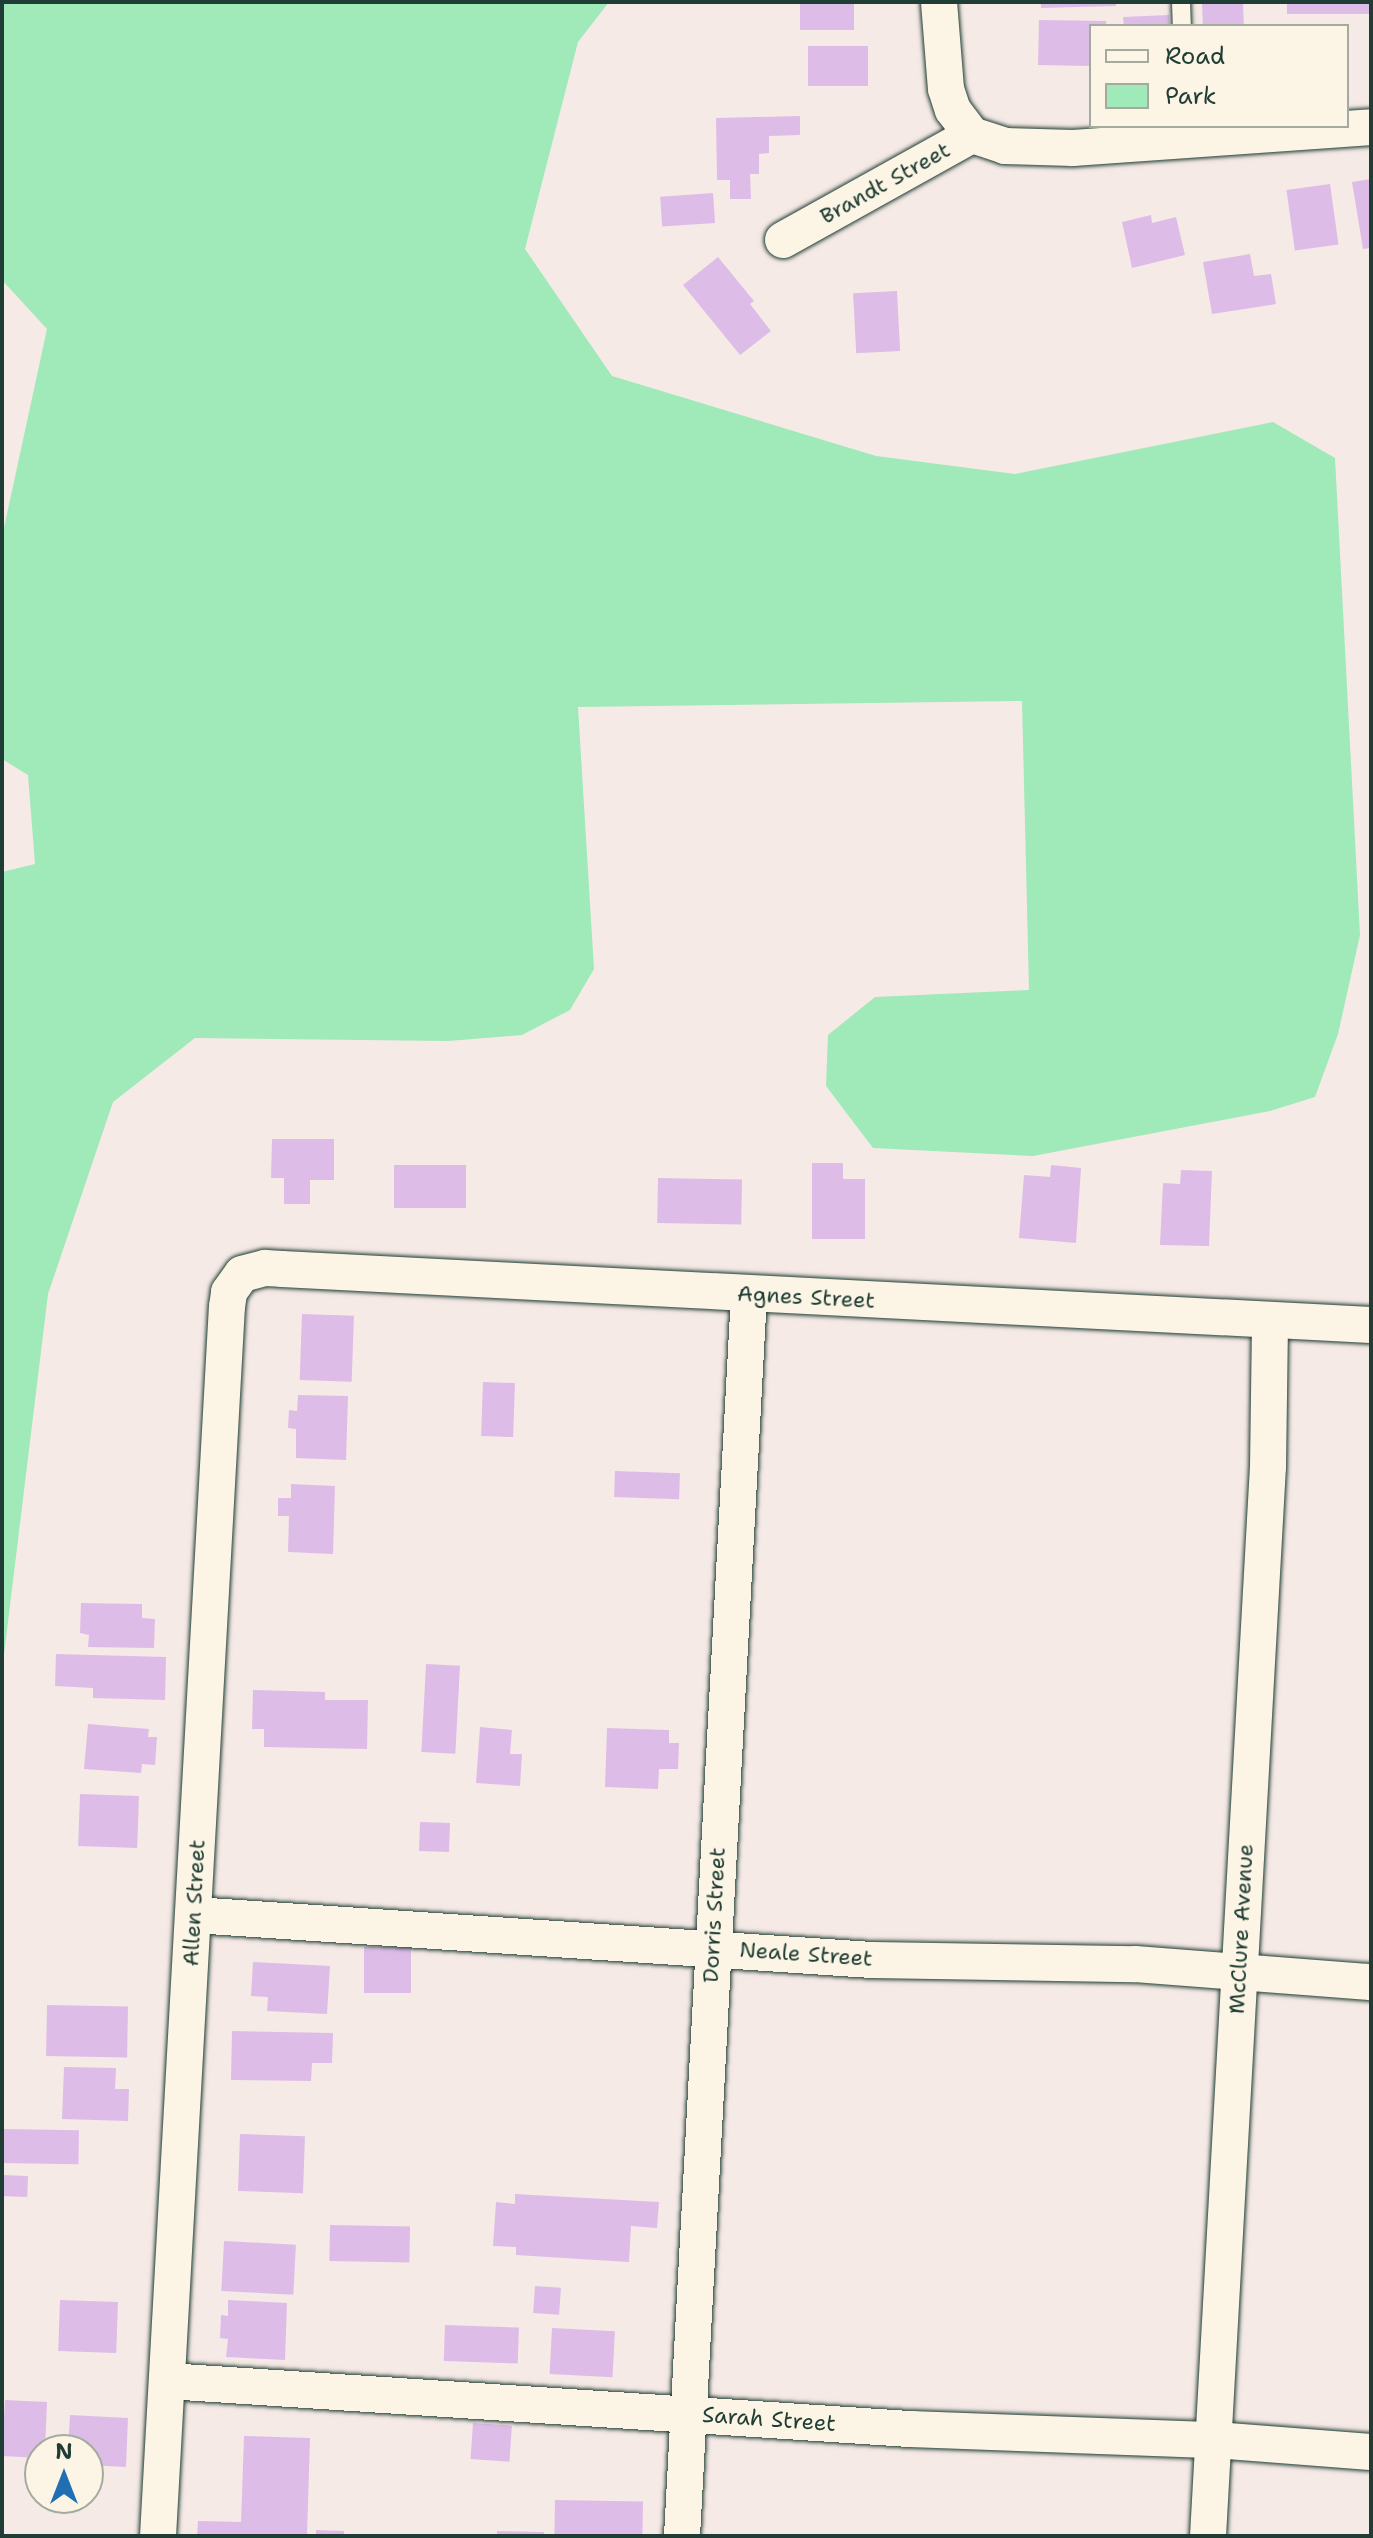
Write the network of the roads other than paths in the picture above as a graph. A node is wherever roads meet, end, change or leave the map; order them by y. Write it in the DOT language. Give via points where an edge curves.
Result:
graph roads {
  1 [pos="939,2"];
  2 [pos="1181,2"];
  3 [pos="1182,24"];
  4 [pos="1371,127"];
  5 [pos="1340,128"];
  6 [pos="1349,128"];
  7 [pos="1185,133"];
  8 [pos="972,135"];
  9 [pos="783,240"];
  10 [pos="242,1274"];
  11 [pos="749,1294"];
  12 [pos="1270,1322"];
  13 [pos="1371,1325"];
  14 [pos="194,1915"];
  15 [pos="712,1947"];
  16 [pos="1238,1972"];
  17 [pos="1371,1982"];
  18 [pos="167,2381"];
  19 [pos="688,2413"];
  20 [pos="1215,2440"];
  21 [pos="1371,2452"];
  22 [pos="158,2536"];
  23 [pos="682,2536"];
  24 [pos="1208,2536"];
  1 -- 8 [label="street" via="946,89 953,110"];
  2 -- 3 [label="lane"];
  4 -- 6 [label="street, Brandt Street"];
  5 -- 7 [label="street, Brandt Street"];
  7 -- 8 [label="street, Brandt Street" via="1073,148 1005,146"];
  8 -- 9 [label="street, Brandt Street"];
  10 -- 11 [label="street, Agnes Street" via="265,1268"];
  10 -- 14 [label="street, Allen Street" via="229,1292 227,1307"];
  11 -- 12 [label="street, Agnes Street"];
  11 -- 15 [label="street, Dorris Street"];
  12 -- 13 [label="street, Agnes Street"];
  12 -- 16 [label="street, McClure Avenue" via="1268,1467"];
  14 -- 15 [label="street, Neale Street"];
  14 -- 18 [label="street, Allen Street"];
  15 -- 16 [label="street, Neale Street" via="872,1960 1135,1964"];
  15 -- 19 [label="street, Dorris Street"];
  16 -- 17 [label="street, Neale Street"];
  16 -- 20 [label="street, McClure Avenue"];
  18 -- 19 [label="street, Sarah Street"];
  18 -- 22 [label="street, Allen Street"];
  19 -- 20 [label="street, Sarah Street" via="910,2429"];
  19 -- 23 [label="street, Dorris Street"];
  20 -- 21 [label="street, Sarah Street"];
  20 -- 24 [label="street, McClure Avenue"];
}
